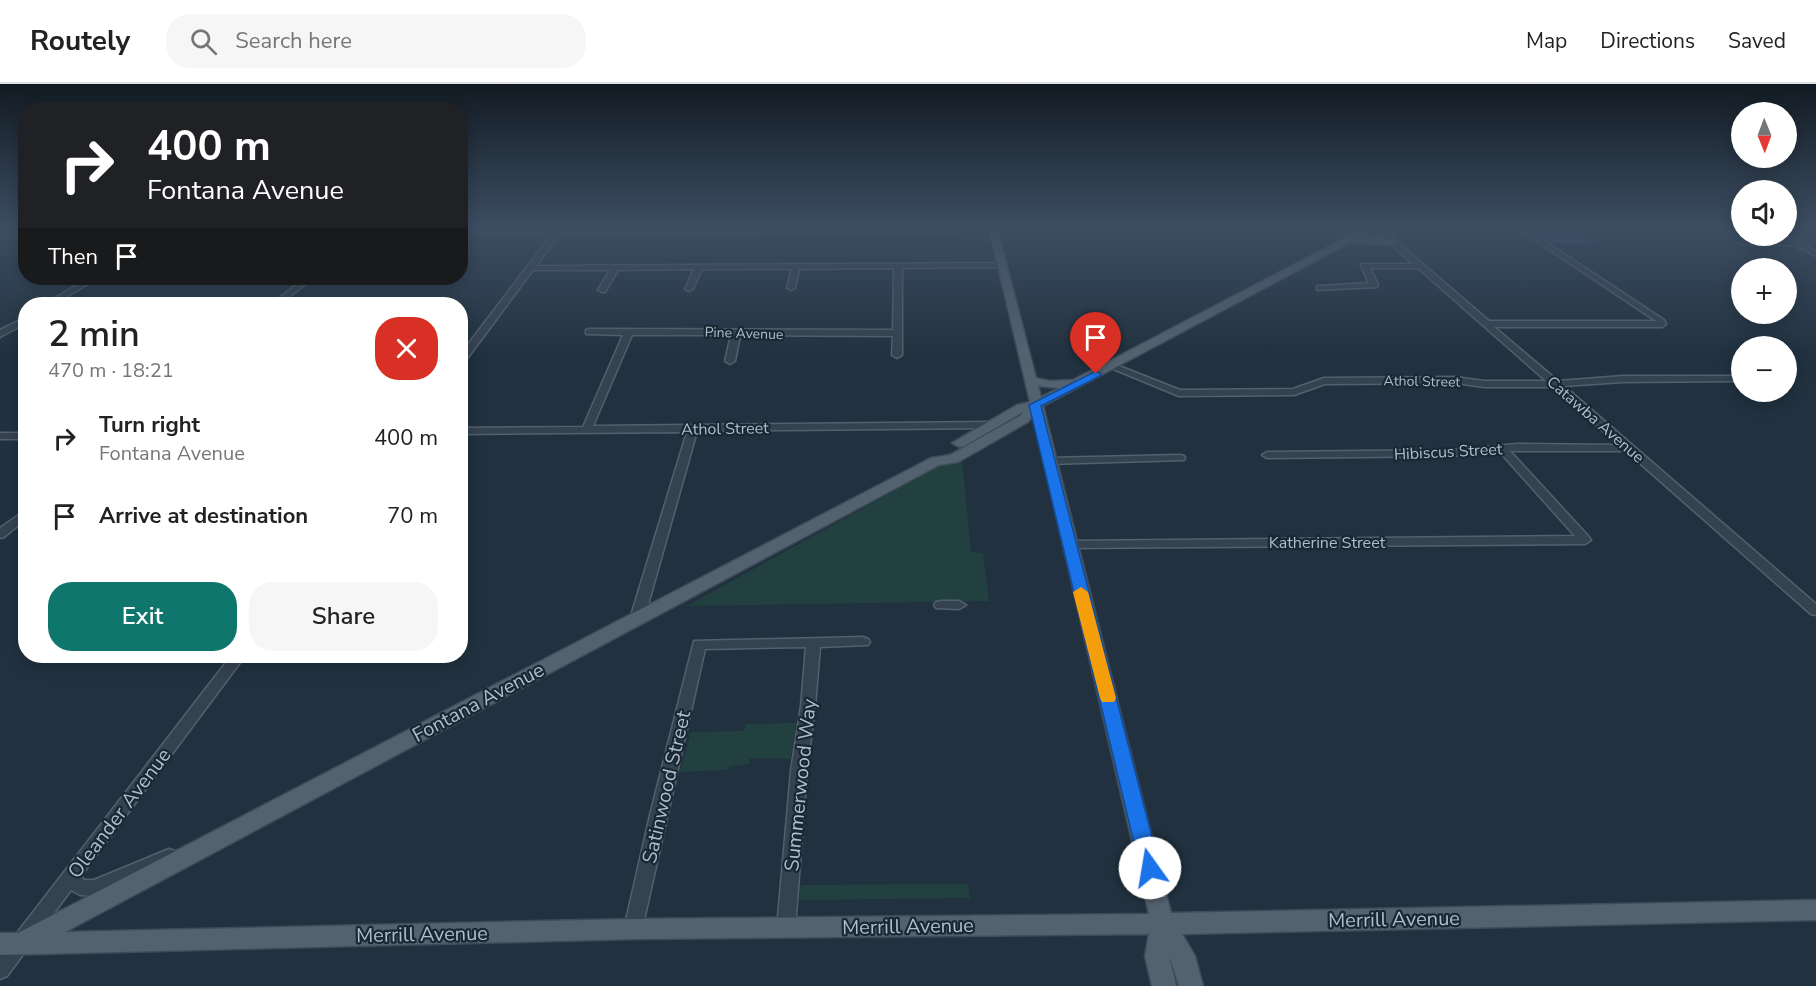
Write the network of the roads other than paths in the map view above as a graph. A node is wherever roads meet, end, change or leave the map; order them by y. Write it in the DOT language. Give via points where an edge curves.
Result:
graph roads {
  1 [pos="529,270"];
  2 [pos="614,270"];
  3 [pos="698,270"];
  4 [pos="795,270"];
  5 [pos="898,270"];
  6 [pos="1003,270"];
  7 [pos="1292,270"];
  8 [pos="1367,270"];
  9 [pos="1425,270"];
  10 [pos="1584,270"];
  11 [pos="82,285"];
  12 [pos="300,285"];
  13 [pos="791,288"];
  14 [pos="1320,288"];
  15 [pos="602,290"];
  16 [pos="689,290"];
  17 [pos="61,297"];
  18 [pos="285,297"];
  19 [pos="18,324"];
  20 [pos="1487,324"];
  21 [pos="590,332"];
  22 [pos="629,332"];
  23 [pos="898,333"];
  24 [pos="0,334"];
  25 [pos="736,334"];
  26 [pos="468,351"];
  27 [pos="897,354"];
  28 [pos="730,362"];
  29 [pos="1111,366"];
  30 [pos="1731,378"];
  31 [pos="1029,380"];
  32 [pos="1079,382"];
  33 [pos="1556,384"];
  34 [pos="1035,405"];
  35 [pos="990,425"];
  36 [pos="693,428"];
  37 [pos="587,429"];
  38 [pos="1004,430"];
  39 [pos="468,431"];
  40 [pos="1041,433"];
  41 [pos="0,436"];
  42 [pos="18,436"];
  43 [pos="1502,448"];
  44 [pos="1629,448"];
  45 [pos="1267,455"];
  46 [pos="1180,458"];
  47 [pos="936,461"];
  48 [pos="1048,461"];
  49 [pos="18,519"];
  50 [pos="0,534"];
  51 [pos="1069,545"];
  52 [pos="959,604"];
  53 [pos="941,605"];
  54 [pos="1816,611"];
  55 [pos="637,619"];
  56 [pos="863,642"];
  57 [pos="813,643"];
  58 [pos="233,663"];
  59 [pos="194,852"];
  60 [pos="70,877"];
  61 [pos="1816,910"];
  62 [pos="1162,924"];
  63 [pos="786,928"];
  64 [pos="633,930"];
  65 [pos="10,944"];
  66 [pos="0,970"];
  67 [pos="1164,986"];
  68 [pos="1191,986"];
  1 -- 26 [label="street"];
  2 -- 15 [label="street"];
  3 -- 16 [label="street"];
  4 -- 13 [label="street"];
  5 -- 23 [label="street"];
  6 -- 31 [label="main road"];
  7 -- 29 [label="main road, Fontana Avenue"];
  8 -- 14 [label="street" via="1374,285"];
  9 -- 20 [label="street, Catawba Avenue"];
  10 -- 20 [label="street" via="1662,324"];
  11 -- 17 [label="street"];
  12 -- 18 [label="street"];
  19 -- 24 [label="street"];
  20 -- 33 [label="street, Catawba Avenue"];
  21 -- 22 [label="street, Pine Avenue"];
  22 -- 25 [label="street, Pine Avenue"];
  22 -- 37 [label="street"];
  23 -- 25 [label="street, Pine Avenue"];
  23 -- 27 [label="street"];
  25 -- 28 [label="street"];
  29 -- 32 [label="main road, Fontana Avenue"];
  29 -- 33 [label="street, Athol Street" via="1179,393 1294,392 1324,381"];
  30 -- 33 [label="street, Athol Street"];
  31 -- 32 [label="main road" via="1050,385"];
  31 -- 34 [label="main road"];
  32 -- 34 [label="main road, Fontana Avenue"];
  33 -- 44 [label="street, Catawba Avenue"];
  34 -- 35 [label="main road, Fontana Avenue"];
  34 -- 38 [label="main road, Fontana Avenue" via="1024,419"];
  34 -- 40 [label="main road"];
  35 -- 36 [label="street, Athol Street"];
  35 -- 47 [label="main road, Fontana Avenue" via="942,453"];
  36 -- 37 [label="street, Athol Street"];
  36 -- 55 [label="street"];
  37 -- 39 [label="street, Athol Street"];
  38 -- 40 [label="main road"];
  38 -- 47 [label="main road, Fontana Avenue" via="953,459"];
  40 -- 48 [label="main road"];
  41 -- 42 [label="street"];
  43 -- 44 [label="street, Hibiscus Street"];
  43 -- 45 [label="street, Hibiscus Street" via="1451,453"];
  43 -- 51 [label="street, Katherine Street" via="1585,540"];
  44 -- 54 [label="street, Catawba Avenue"];
  46 -- 48 [label="street"];
  47 -- 55 [label="main road, Fontana Avenue"];
  48 -- 51 [label="main road"];
  49 -- 50 [label="street"];
  51 -- 62 [label="main road" via="1132,789"];
  52 -- 53 [label="street"];
  55 -- 59 [label="main road, Fontana Avenue"];
  56 -- 57 [label="street"];
  57 -- 63 [label="street, Summerwood Way"];
  57 -- 64 [label="street, Satinwood Street" via="699,644"];
  58 -- 60 [label="street, Oleander Avenue"];
  59 -- 60 [label="street" via="169,856 95,888 80,887"];
  59 -- 65 [label="main road, Fontana Avenue"];
  60 -- 65 [label="street, Oleander Avenue"];
  61 -- 62 [label="main road, Merrill Avenue"];
  62 -- 63 [label="main road, Merrill Avenue"];
  62 -- 67 [label="main road" via="1157,956"];
  62 -- 68 [label="main road" via="1183,956"];
  63 -- 64 [label="main road, Merrill Avenue"];
  64 -- 65 [label="main road, Merrill Avenue"];
  65 -- 66 [label="street, Oleander Avenue"];
}
